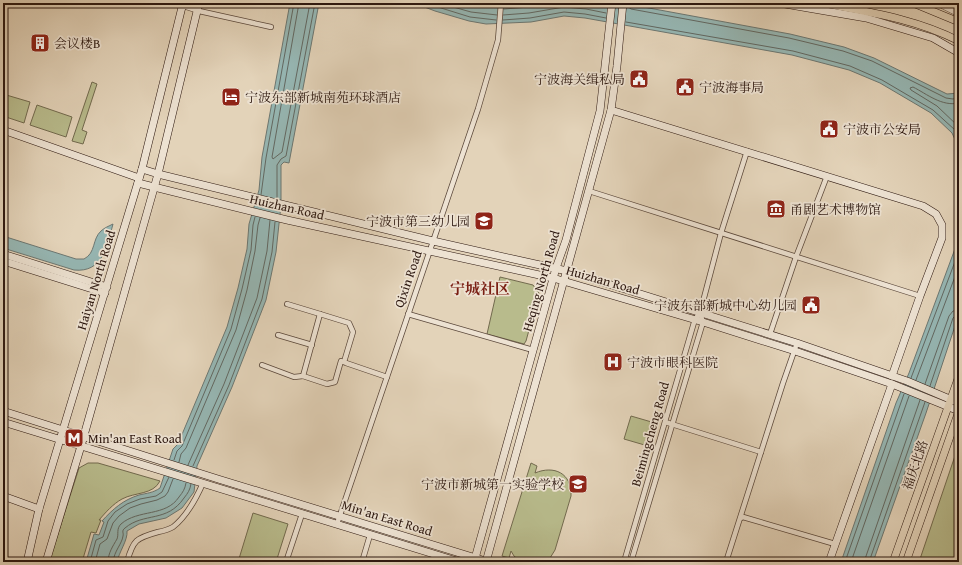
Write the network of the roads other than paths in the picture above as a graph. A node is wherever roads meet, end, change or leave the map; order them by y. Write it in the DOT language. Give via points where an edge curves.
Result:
graph roads {
  1 [pos="174,3"];
  2 [pos="501,3"];
  3 [pos="612,3"];
  4 [pos="623,3"];
  5 [pos="779,3"];
  6 [pos="822,3"];
  7 [pos="913,3"];
  8 [pos="939,3"];
  9 [pos="182,4"];
  10 [pos="199,7"];
  11 [pos="959,12"];
  12 [pos="959,22"];
  13 [pos="271,27"];
  14 [pos="959,41"];
  15 [pos="959,53"];
  16 [pos="611,110"];
  17 [pos="3,130"];
  18 [pos="747,151"];
  19 [pos="142,169"];
  20 [pos="158,174"];
  21 [pos="827,176"];
  22 [pos="138,181"];
  23 [pos="154,188"];
  24 [pos="589,191"];
  25 [pos="721,233"];
  26 [pos="433,241"];
  27 [pos="430,250"];
  28 [pos="3,254"];
  29 [pos="796,257"];
  30 [pos="3,261"];
  31 [pos="556,268"];
  32 [pos="567,271"];
  33 [pos="554,278"];
  34 [pos="564,281"];
  35 [pos="106,290"];
  36 [pos="920,296"];
  37 [pos="287,304"];
  38 [pos="700,313"];
  39 [pos="320,314"];
  40 [pos="408,314"];
  41 [pos="695,319"];
  42 [pos="703,322"];
  43 [pos="278,334"];
  44 [pos="770,334"];
  45 [pos="797,343"];
  46 [pos="312,346"];
  47 [pos="533,350"];
  48 [pos="795,351"];
  49 [pos="344,362"];
  50 [pos="262,365"];
  51 [pos="303,376"];
  52 [pos="892,376"];
  53 [pos="959,376"];
  54 [pos="387,377"];
  55 [pos="892,384"];
  56 [pos="933,396"];
  57 [pos="951,399"];
  58 [pos="959,403"];
  59 [pos="948,407"];
  60 [pos="3,411"];
  61 [pos="959,411"];
  62 [pos="3,422"];
  63 [pos="665,422"];
  64 [pos="672,424"];
  65 [pos="63,431"];
  66 [pos="83,437"];
  67 [pos="61,440"];
  68 [pos="81,446"];
  69 [pos="761,452"];
  70 [pos="202,483"];
  71 [pos="3,496"];
  72 [pos="3,501"];
  73 [pos="39,511"];
  74 [pos="302,514"];
  75 [pos="339,516"];
  76 [pos="740,518"];
  77 [pos="337,524"];
  78 [pos="370,535"];
  79 [pos="835,544"];
  80 [pos="475,560"];
  81 [pos="27,562"];
  82 [pos="46,562"];
  83 [pos="127,562"];
  84 [pos="286,562"];
  85 [pos="362,562"];
  86 [pos="460,562"];
  87 [pos="487,562"];
  88 [pos="624,562"];
  89 [pos="631,562"];
  90 [pos="726,562"];
  91 [pos="829,562"];
  92 [pos="894,562"];
  93 [pos="906,562"];
  1 -- 9 [label="street"];
  2 -- 26 [label="street, Qixin Road" via="498,40 478,109"];
  3 -- 31 [label="main road, Heqing North Road" via="600,111 566,240"];
  4 -- 16 [label="main road, Heqing North Road"];
  5 -- 15 [label="main road" via="866,18 933,38"];
  6 -- 14 [label="main road" via="894,16"];
  7 -- 12 [label="main road"];
  8 -- 11 [label="main road"];
  9 -- 10 [label="street"];
  9 -- 19 [label="main road, Haiyan North Road"];
  10 -- 13 [label="street"];
  10 -- 20 [label="main road"];
  16 -- 18 [label="main road"];
  16 -- 24 [label="main road, Heqing North Road"];
  17 -- 22 [label="main road, Huizhan Road"];
  18 -- 21 [label="main road"];
  18 -- 25 [label="street, Beimingcheng Road"];
  19 -- 20 [label="main road, Huizhan Road"];
  19 -- 22 [label="main road, Haiyan North Road"];
  20 -- 23 [label="main road"];
  20 -- 26 [label="main road, Huizhan Road"];
  21 -- 29 [label="street"];
  21 -- 36 [label="main road" via="923,206 936,214 942,225 942,238"];
  22 -- 23 [label="main road, Huizhan Road"];
  22 -- 35 [label="main road, Haiyan North Road"];
  23 -- 27 [label="main road, Huizhan Road" via="287,220"];
  23 -- 66 [label="main road"];
  24 -- 25 [label="street"];
  24 -- 32 [label="main road, Heqing North Road"];
  25 -- 29 [label="street"];
  25 -- 38 [label="street, Beimingcheng Road"];
  26 -- 27 [label="street, Qixin Road"];
  26 -- 31 [label="main road, Huizhan Road"];
  27 -- 33 [label="main road, Huizhan Road"];
  27 -- 40 [label="street, Qixin Road"];
  28 -- 35 [label="main road"];
  29 -- 36 [label="street"];
  29 -- 44 [label="street"];
  30 -- 35 [label="main road"];
  31 -- 32 [label="main road, Huizhan Road"];
  31 -- 33 [label="main road, Heqing North Road"];
  32 -- 34 [label="main road, Heqing North Road"];
  32 -- 38 [label="main road, Huizhan Road"];
  33 -- 34 [label="main road, Huizhan Road"];
  33 -- 47 [label="main road, Heqing North Road"];
  34 -- 41 [label="main road, Huizhan Road"];
  34 -- 87 [label="main road, Heqing North Road"];
  35 -- 65 [label="main road, Haiyan North Road"];
  36 -- 52 [label="main road"];
  37 -- 39 [label="street"];
  38 -- 41 [label="street, Beimingcheng Road"];
  38 -- 42 [label="street"];
  38 -- 44 [label="main road, Huizhan Road"];
  39 -- 46 [label="street"];
  39 -- 49 [label="street" via="349,324 353,332"];
  40 -- 47 [label="street"];
  40 -- 54 [label="street, Qixin Road"];
  41 -- 42 [label="main road, Huizhan Road"];
  41 -- 63 [label="street, Beimingcheng Road"];
  42 -- 48 [label="main road, Huizhan Road"];
  42 -- 64 [label="street, Beimingcheng Road"];
  43 -- 46 [label="street"];
  44 -- 45 [label="main road, Huizhan Road"];
  45 -- 48 [label="street"];
  45 -- 52 [label="main road, Huizhan Road"];
  46 -- 51 [label="street"];
  47 -- 80 [label="main road, Heqing North Road"];
  48 -- 55 [label="main road, Huizhan Road"];
  48 -- 69 [label="street"];
  49 -- 51 [label="street" via="341,361 335,382 327,384"];
  49 -- 54 [label="street"];
  50 -- 51 [label="street" via="294,377"];
  52 -- 56 [label="main road, Huizhan Road" via="907,381"];
  53 -- 57 [label="main road, 福庆北路"];
  54 -- 75 [label="street, Qixin Road"];
  55 -- 56 [label="main road, Huizhan Road"];
  55 -- 79 [label="main road"];
  56 -- 57 [label="main road, Huizhan Road"];
  56 -- 59 [label="main road, Huizhan Road"];
  57 -- 58 [label="main road, Huizhan Road"];
  57 -- 59 [label="main road, 福庆北路"];
  59 -- 61 [label="main road, Huizhan Road"];
  59 -- 92 [label="main road, 福庆北路"];
  60 -- 65 [label="main road, Min'an East Road"];
  61 -- 93 [label="main road, 福庆北路"];
  62 -- 67 [label="main road, Min'an East Road"];
  63 -- 64 [label="street"];
  63 -- 88 [label="street, Beimingcheng Road"];
  64 -- 69 [label="street"];
  64 -- 89 [label="street, Beimingcheng Road"];
  65 -- 66 [label="main road, Min'an East Road"];
  65 -- 67 [label="main road, Haiyan North Road"];
  66 -- 68 [label="main road"];
  66 -- 75 [label="main road, Min'an East Road"];
  67 -- 68 [label="main road, Min'an East Road"];
  67 -- 73 [label="main road, Haiyan North Road"];
  68 -- 70 [label="main road, Min'an East Road"];
  68 -- 82 [label="main road"];
  69 -- 76 [label="street"];
  70 -- 74 [label="main road, Min'an East Road"];
  70 -- 83 [label="street" via="192,505 182,517 172,527 139,539 131,548"];
  71 -- 73 [label="main road"];
  72 -- 73 [label="main road"];
  73 -- 81 [label="main road, Haiyan North Road"];
  74 -- 77 [label="main road, Min'an East Road"];
  74 -- 84 [label="street"];
  75 -- 77 [label="street, Qixin Road"];
  75 -- 80 [label="main road, Min'an East Road"];
  76 -- 79 [label="street"];
  76 -- 90 [label="street"];
  77 -- 78 [label="main road, Min'an East Road"];
  78 -- 85 [label="street"];
  78 -- 86 [label="main road, Min'an East Road"];
  79 -- 91 [label="main road"];
  80 -- 87 [label="main road, Min'an East Road"];
}
